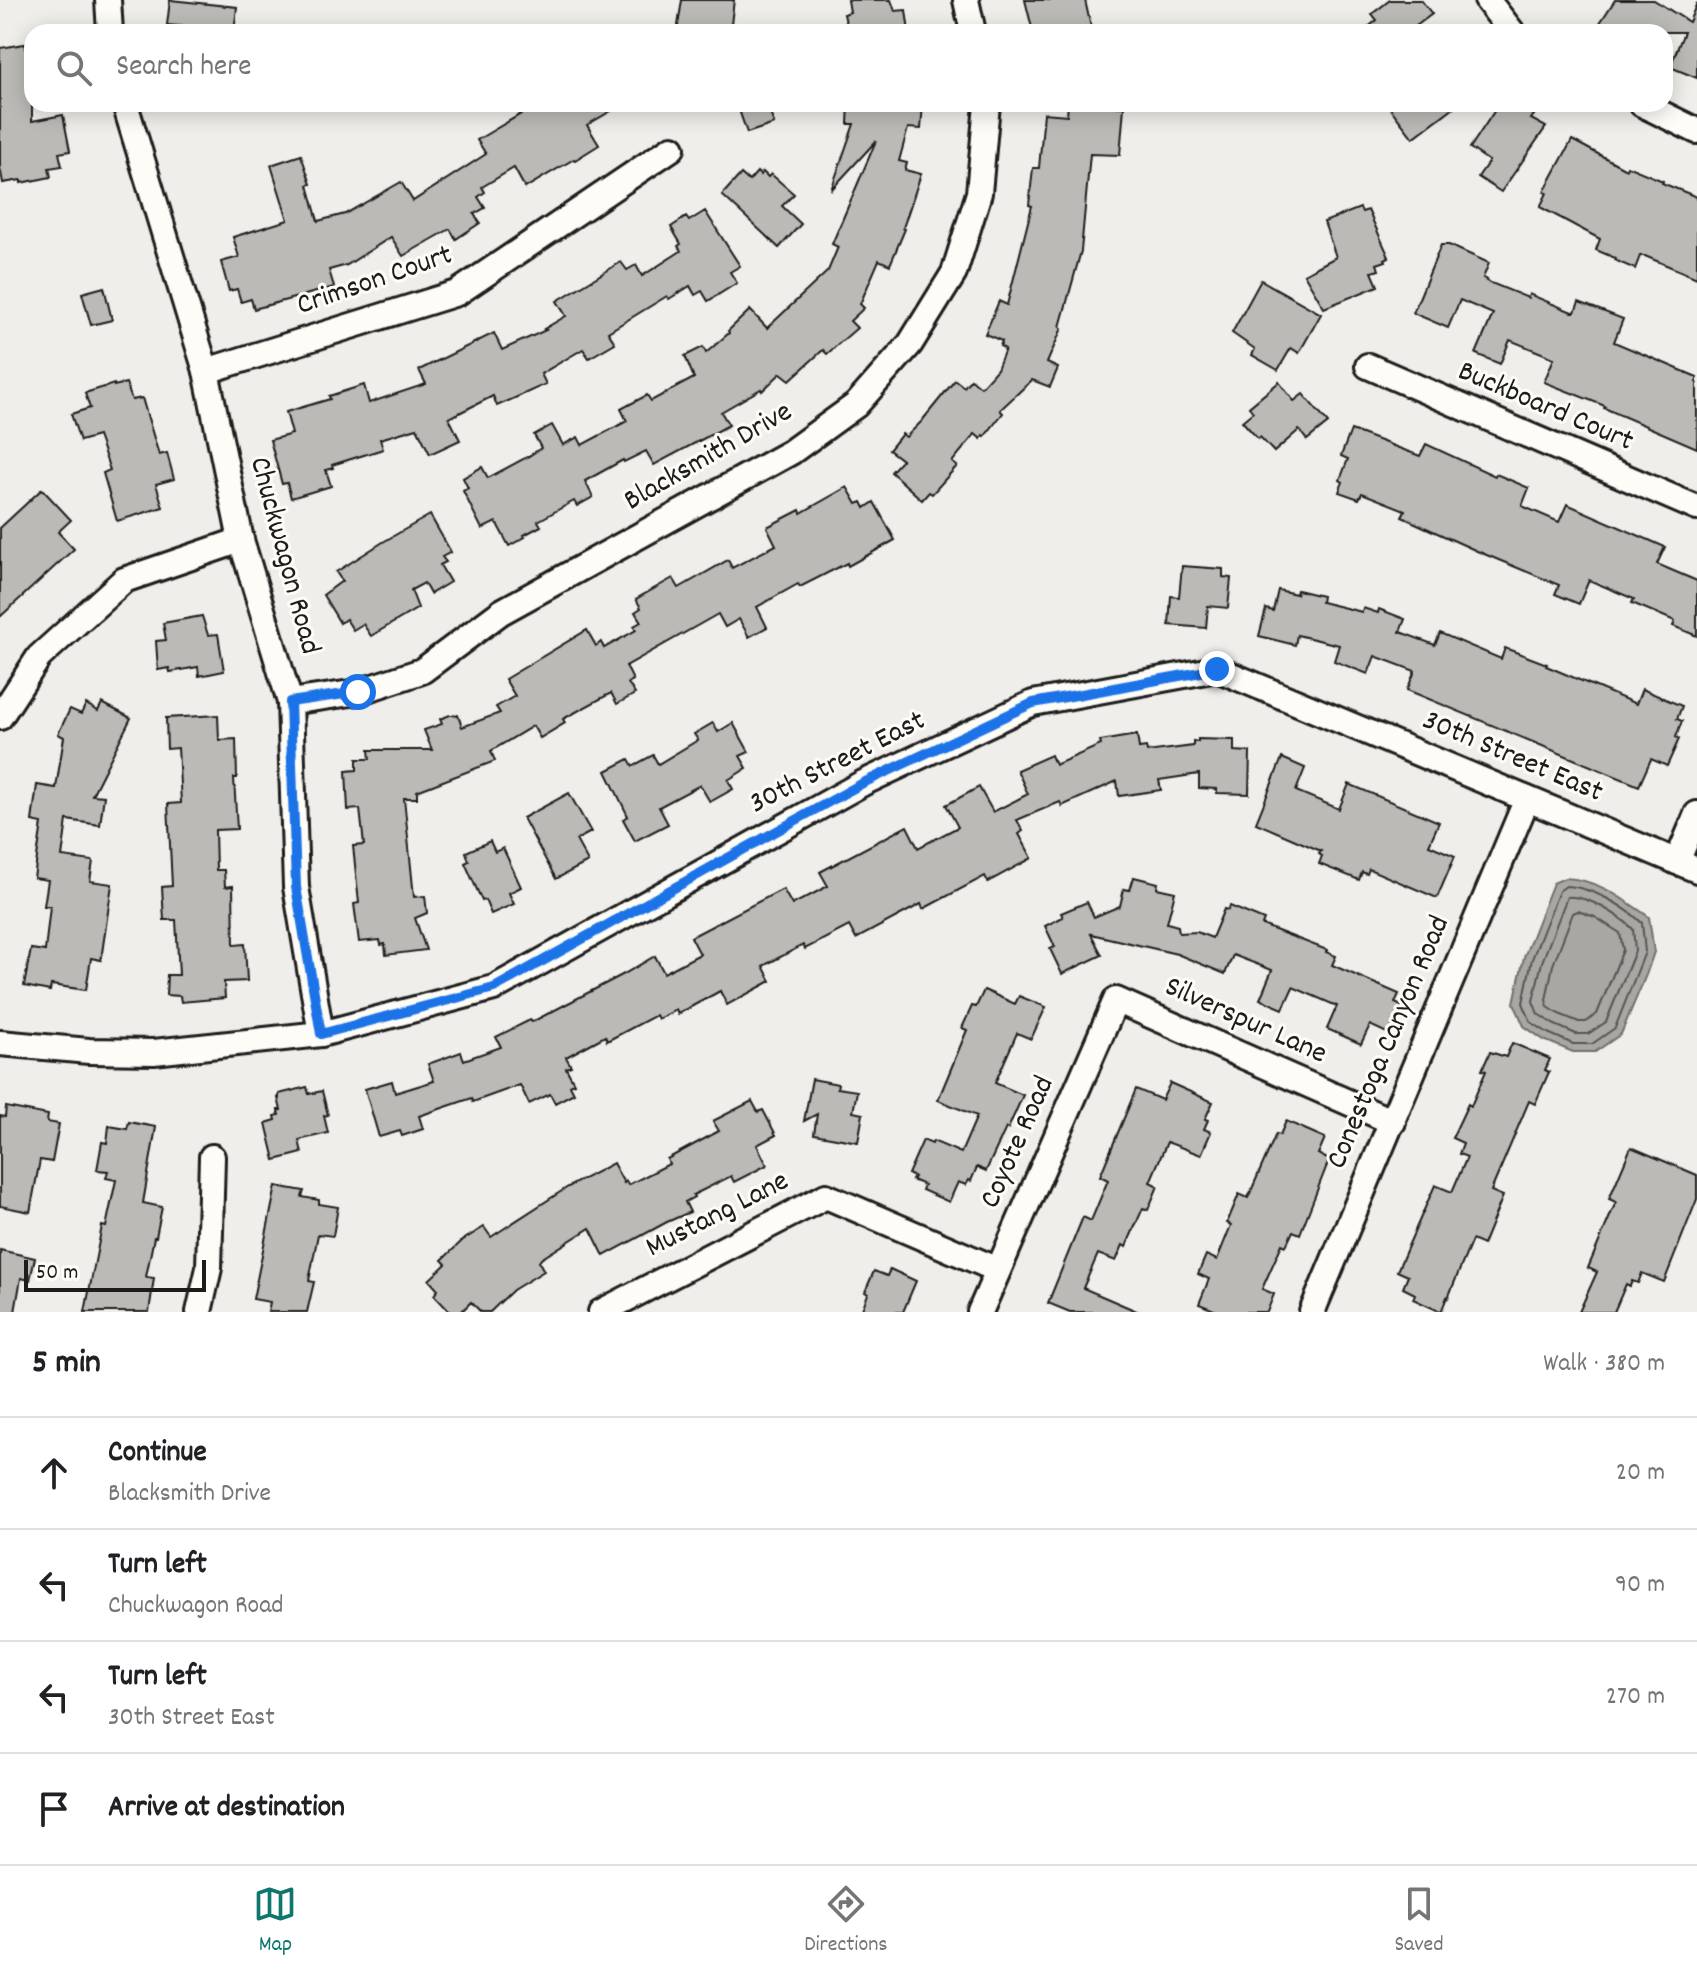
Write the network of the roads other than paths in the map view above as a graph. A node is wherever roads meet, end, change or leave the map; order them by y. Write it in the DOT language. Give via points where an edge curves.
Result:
graph roads {
  1 [pos="108,0"];
  2 [pos="966,0"];
  3 [pos="1487,0"];
  4 [pos="110,24"];
  5 [pos="971,24"];
  6 [pos="1506,24"];
  7 [pos="127,112"];
  8 [pos="986,112"];
  9 [pos="1658,112"];
  10 [pos="1697,131"];
  11 [pos="672,148"];
  12 [pos="1368,366"];
  13 [pos="206,371"];
  14 [pos="1697,508"];
  15 [pos="241,540"];
  16 [pos="290,702"];
  17 [pos="0,717"];
  18 [pos="1527,799"];
  19 [pos="1697,814"];
  20 [pos="1687,866"];
  21 [pos="1116,1000"];
  22 [pos="321,1034"];
  23 [pos="0,1043"];
  24 [pos="1393,1122"];
  25 [pos="212,1157"];
  26 [pos="998,1270"];
  27 [pos="199,1312"];
  28 [pos="601,1312"];
  29 [pos="980,1312"];
  30 [pos="1312,1312"];
  1 -- 4 [label="street"];
  2 -- 5 [label="street"];
  3 -- 6 [label="street"];
  7 -- 13 [label="street, Chuckwagon Road"];
  8 -- 16 [label="street, Blacksmith Drive" via="979,193 954,273 910,344 856,405 791,452 501,612 422,671 358,692"];
  9 -- 10 [label="street"];
  11 -- 13 [label="street, Crimson Court" via="457,293"];
  12 -- 14 [label="street, Buckboard Court"];
  13 -- 15 [label="street, Chuckwagon Road"];
  15 -- 16 [label="street, Chuckwagon Road"];
  15 -- 17 [label="street" via="124,580 39,657"];
  16 -- 22 [label="street, Chuckwagon Road" via="296,887"];
  18 -- 20 [label="street, 30th Street East"];
  18 -- 22 [label="street, 30th Street East" via="1217,669 1033,703 863,783 494,988"];
  18 -- 24 [label="street, Conestoga Canyon Road"];
  19 -- 20 [label="street"];
  21 -- 24 [label="street, Silverspur Lane"];
  21 -- 26 [label="street, Coyote Road"];
  22 -- 23 [label="street, 30th Street East" via="154,1052"];
  24 -- 30 [label="street, Conestoga Canyon Road"];
  25 -- 27 [label="street" via="209,1268"];
  26 -- 28 [label="street, Mustang Lane" via="826,1196"];
  26 -- 29 [label="street, Coyote Road"];
}
